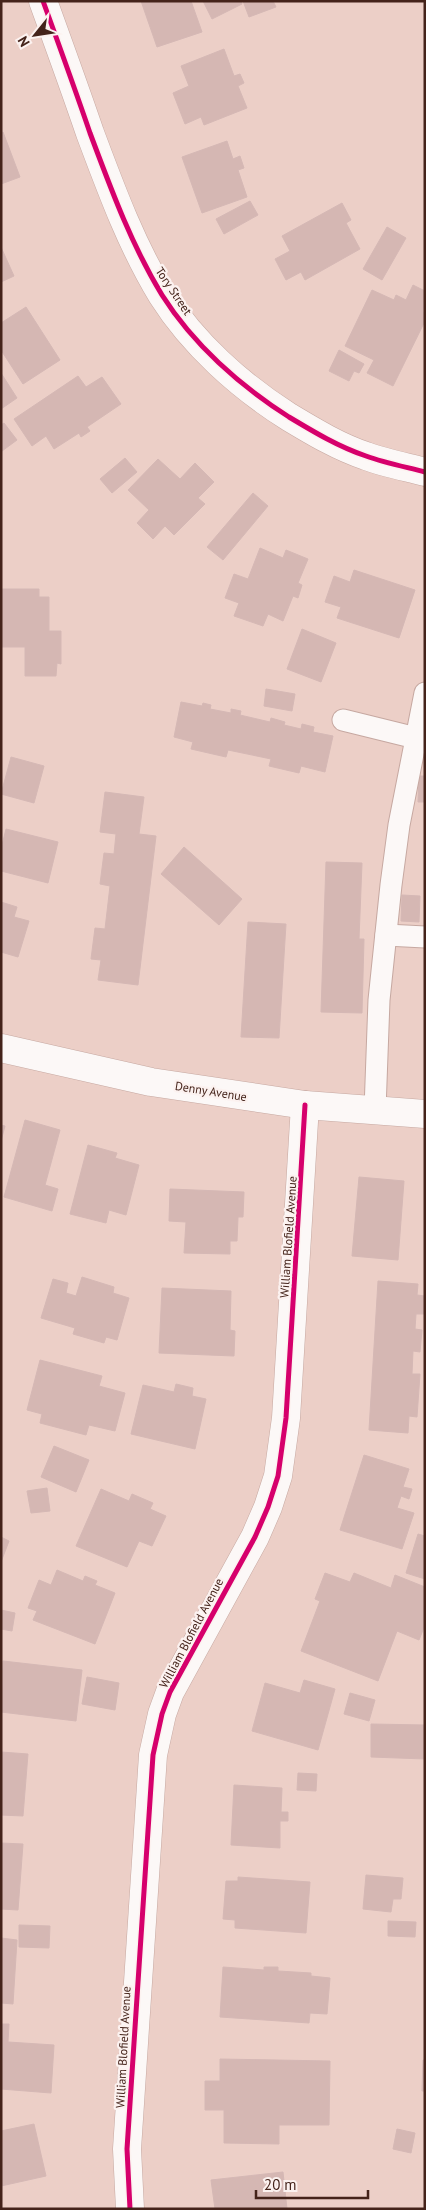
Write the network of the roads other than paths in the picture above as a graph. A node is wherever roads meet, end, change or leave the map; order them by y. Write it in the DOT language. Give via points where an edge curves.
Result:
graph roads {
  1 [pos="43,1"];
  2 [pos="425,472"];
  3 [pos="425,693"];
  4 [pos="342,720"];
  5 [pos="416,738"];
  6 [pos="386,936"];
  7 [pos="425,937"];
  8 [pos="1,1048"];
  9 [pos="305,1106"];
  10 [pos="375,1110"];
  11 [pos="425,1114"];
  12 [pos="130,2209"];
  1 -- 2 [label="street, Tory Street" via="117,208 163,296 186,326 245,386 316,433 366,456"];
  3 -- 5 [label="lane"];
  4 -- 5 [label="lane"];
  5 -- 6 [label="lane" via="399,825"];
  6 -- 7 [label="lane"];
  6 -- 10 [label="lane" via="378,1000"];
  8 -- 9 [label="street, Denny Avenue" via="151,1082"];
  9 -- 10 [label="street, Denny Avenue"];
  9 -- 12 [label="street, William Blofield Avenue" via="286,1418 278,1476 255,1536 170,1692 153,1756 127,2149"];
  10 -- 11 [label="street, Denny Avenue"];
}
